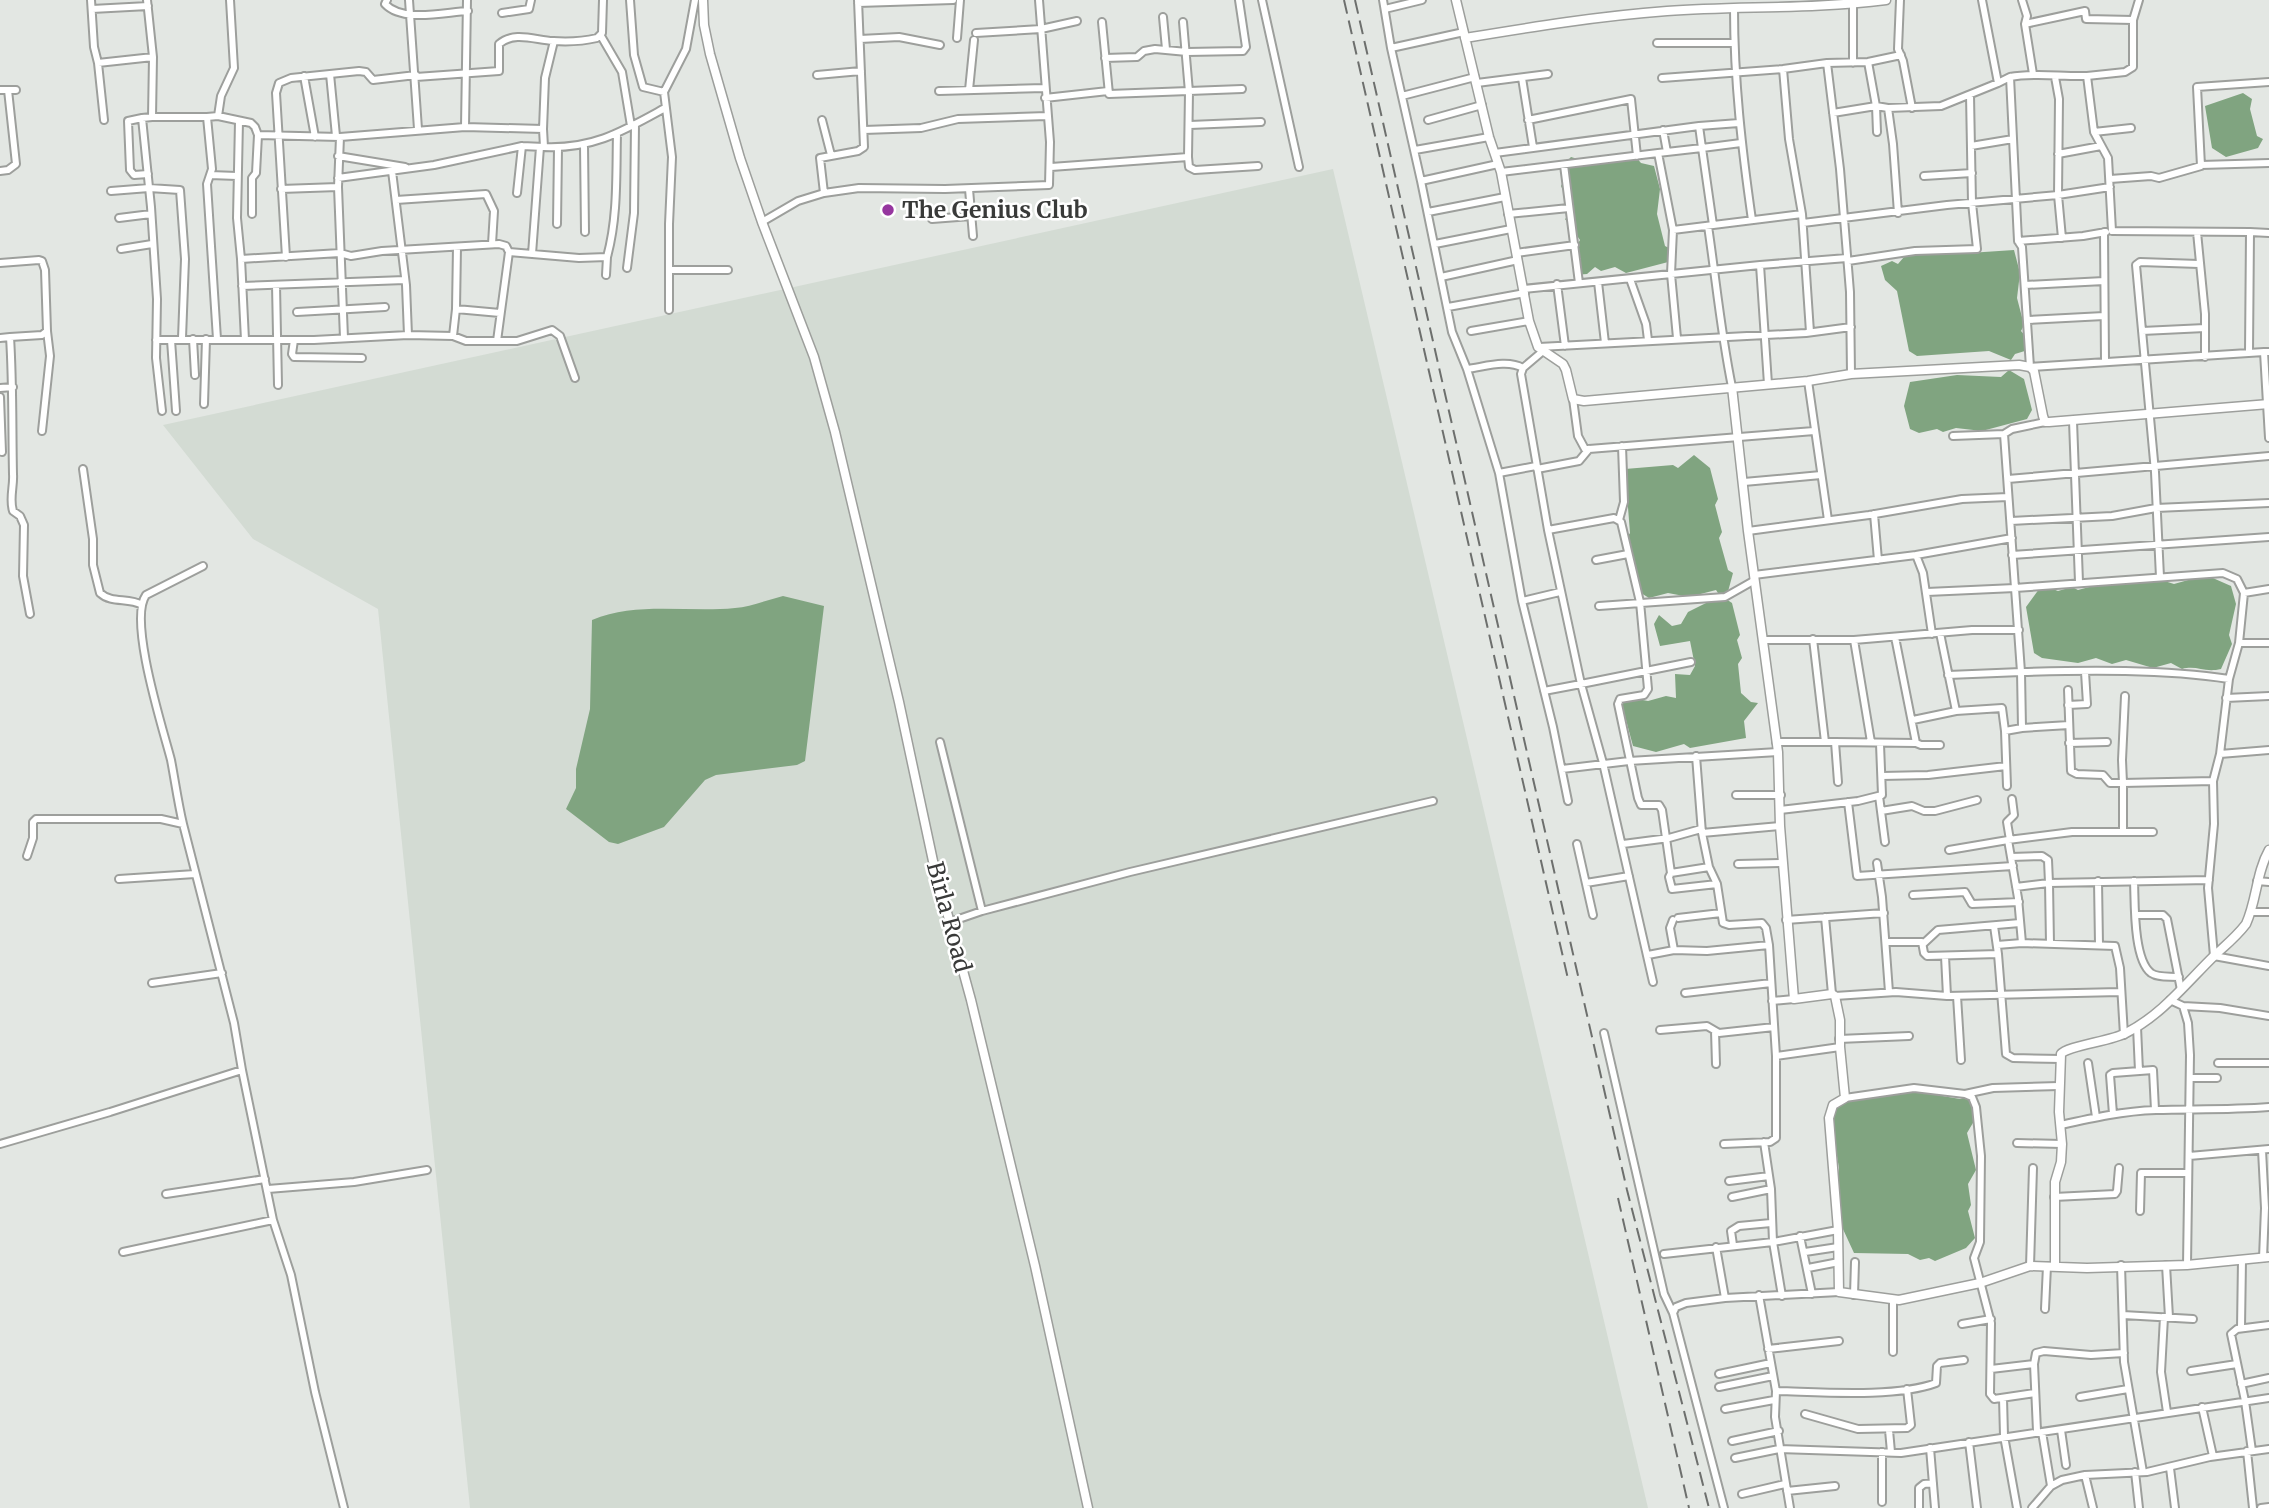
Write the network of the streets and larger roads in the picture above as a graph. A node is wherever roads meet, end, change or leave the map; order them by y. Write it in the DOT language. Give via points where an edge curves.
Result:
graph roads {
  1 [pos="91,0"];
  2 [pos="230,0"];
  3 [pos="387,0"];
  4 [pos="409,0"];
  5 [pos="467,0"];
  6 [pos="531,0"];
  7 [pos="603,0"];
  8 [pos="630,0"];
  9 [pos="695,0"];
  10 [pos="703,0"];
  11 [pos="953,0"];
  12 [pos="960,0"];
  13 [pos="1039,0"];
  14 [pos="1239,0"];
  15 [pos="1262,0"];
  16 [pos="1383,0"];
  17 [pos="1422,0"];
  18 [pos="1456,0"];
  19 [pos="1709,0"];
  20 [pos="1886,0"];
  21 [pos="1900,0"];
  22 [pos="1982,0"];
  23 [pos="2022,0"];
  24 [pos="2139,0"];
  25 [pos="858,1"];
  26 [pos="1855,2"];
  27 [pos="148,3"];
  28 [pos="1766,4"];
  29 [pos="92,9"];
  30 [pos="1385,9"];
  31 [pos="1734,9"];
  32 [pos="1710,10"];
  33 [pos="468,11"];
  34 [pos="502,13"];
  35 [pos="409,15"];
  36 [pos="1163,17"];
  37 [pos="2133,20"];
  38 [pos="1077,21"];
  39 [pos="1102,22"];
  40 [pos="1183,22"];
  41 [pos="2025,24"];
  42 [pos="1041,29"];
  43 [pos="1464,35"];
  44 [pos="601,36"];
  45 [pos="957,37"];
  46 [pos="860,38"];
  47 [pos="554,41"];
  48 [pos="1657,43"];
  49 [pos="1734,43"];
  50 [pos="940,45"];
  51 [pos="1391,48"];
  52 [pos="1166,49"];
  53 [pos="1187,52"];
  54 [pos="1900,55"];
  55 [pos="153,57"];
  56 [pos="1105,58"];
  57 [pos="98,62"];
  58 [pos="1868,62"];
  59 [pos="1827,63"];
  60 [pos="1853,63"];
  61 [pos="1783,69"];
  62 [pos="861,71"];
  63 [pos="1734,73"];
  64 [pos="330,74"];
  65 [pos="465,74"];
  66 [pos="1548,74"];
  67 [pos="2033,74"];
  68 [pos="817,75"];
  69 [pos="304,76"];
  70 [pos="416,76"];
  71 [pos="2087,76"];
  72 [pos="2010,77"];
  73 [pos="2055,77"];
  74 [pos="1522,78"];
  75 [pos="1662,78"];
  76 [pos="1476,80"];
  77 [pos="2269,82"];
  78 [pos="1998,83"];
  79 [pos="1044,88"];
  80 [pos="1242,89"];
  81 [pos="8,90"];
  82 [pos="969,90"];
  83 [pos="939,91"];
  84 [pos="1108,91"];
  85 [pos="664,92"];
  86 [pos="1189,92"];
  87 [pos="1970,95"];
  88 [pos="1402,96"];
  89 [pos="1045,98"];
  90 [pos="1482,106"];
  91 [pos="1875,106"];
  92 [pos="665,108"];
  93 [pos="1888,108"];
  94 [pos="1912,108"];
  95 [pos="1833,113"];
  96 [pos="218,116"];
  97 [pos="1047,116"];
  98 [pos="152,117"];
  99 [pos="207,117"];
  100 [pos="142,118"];
  101 [pos="104,120"];
  102 [pos="822,120"];
  103 [pos="1428,120"];
  104 [pos="1528,120"];
  105 [pos="240,121"];
  106 [pos="1261,122"];
  107 [pos="1739,123"];
  108 [pos="633,125"];
  109 [pos="1190,125"];
  110 [pos="1699,126"];
  111 [pos="465,127"];
  112 [pos="2132,128"];
  113 [pos="418,129"];
  114 [pos="543,129"];
  115 [pos="864,130"];
  116 [pos="1663,130"];
  117 [pos="1877,132"];
  118 [pos="2094,132"];
  119 [pos="617,134"];
  120 [pos="1635,134"];
  121 [pos="258,135"];
  122 [pos="280,135"];
  123 [pos="338,136"];
  124 [pos="315,137"];
  125 [pos="1489,137"];
  126 [pos="2013,139"];
  127 [pos="1741,143"];
  128 [pos="584,145"];
  129 [pos="522,146"];
  130 [pos="1971,146"];
  131 [pos="2101,146"];
  132 [pos="542,147"];
  133 [pos="1533,147"];
  134 [pos="558,148"];
  135 [pos="1702,148"];
  136 [pos="1415,150"];
  137 [pos="1495,153"];
  138 [pos="1662,153"];
  139 [pos="2058,154"];
  140 [pos="831,155"];
  141 [pos="338,156"];
  142 [pos="1637,156"];
  143 [pos="1188,157"];
  144 [pos="2269,163"];
  145 [pos="1564,165"];
  146 [pos="1258,166"];
  147 [pos="2201,166"];
  148 [pos="1051,167"];
  149 [pos="1299,167"];
  150 [pos="411,168"];
  151 [pos="1499,168"];
  152 [pos="392,171"];
  153 [pos="0,172"];
  154 [pos="1972,173"];
  155 [pos="148,174"];
  156 [pos="210,175"];
  157 [pos="237,176"];
  158 [pos="1924,176"];
  159 [pos="338,178"];
  160 [pos="1422,181"];
  161 [pos="2110,183"];
  162 [pos="338,187"];
  163 [pos="149,188"];
  164 [pos="281,189"];
  165 [pos="970,189"];
  166 [pos="111,191"];
  167 [pos="517,193"];
  168 [pos="824,193"];
  169 [pos="2058,195"];
  170 [pos="1505,197"];
  171 [pos="2016,199"];
  172 [pos="396,200"];
  173 [pos="1972,203"];
  174 [pos="1569,208"];
  175 [pos="1428,212"];
  176 [pos="1898,213"];
  177 [pos="151,214"];
  178 [pos="252,214"];
  179 [pos="1802,214"];
  180 [pos="1508,215"];
  181 [pos="971,216"];
  182 [pos="119,218"];
  183 [pos="1844,218"];
  184 [pos="932,219"];
  185 [pos="1752,220"];
  186 [pos="762,222"];
  187 [pos="1803,223"];
  188 [pos="557,224"];
  189 [pos="1710,226"];
  190 [pos="1511,229"];
  191 [pos="1673,230"];
  192 [pos="2108,231"];
  193 [pos="586,232"];
  194 [pos="2197,232"];
  195 [pos="2250,232"];
  196 [pos="2269,233"];
  197 [pos="972,236"];
  198 [pos="2062,238"];
  199 [pos="2018,241"];
  200 [pos="152,244"];
  201 [pos="492,244"];
  202 [pos="1434,244"];
  203 [pos="1575,245"];
  204 [pos="457,247"];
  205 [pos="121,249"];
  206 [pos="401,250"];
  207 [pos="509,252"];
  208 [pos="340,253"];
  209 [pos="531,254"];
  210 [pos="286,257"];
  211 [pos="607,257"];
  212 [pos="1517,257"];
  213 [pos="241,259"];
  214 [pos="1847,259"];
  215 [pos="1806,260"];
  216 [pos="0,263"];
  217 [pos="2199,264"];
  218 [pos="1760,265"];
  219 [pos="627,268"];
  220 [pos="1715,269"];
  221 [pos="669,270"];
  222 [pos="728,270"];
  223 [pos="1671,274"];
  224 [pos="606,275"];
  225 [pos="1441,277"];
  226 [pos="1630,279"];
  227 [pos="405,280"];
  228 [pos="2104,281"];
  229 [pos="1598,282"];
  230 [pos="1579,283"];
  231 [pos="343,284"];
  232 [pos="1557,284"];
  233 [pos="276,285"];
  234 [pos="2025,285"];
  235 [pos="242,286"];
  236 [pos="1524,291"];
  237 [pos="385,307"];
  238 [pos="1448,307"];
  239 [pos="456,309"];
  240 [pos="669,310"];
  241 [pos="343,311"];
  242 [pos="297,312"];
  243 [pos="500,313"];
  244 [pos="2104,316"];
  245 [pos="2028,320"];
  246 [pos="1529,321"];
  247 [pos="1851,327"];
  248 [pos="2205,328"];
  249 [pos="47,331"];
  250 [pos="1471,331"];
  251 [pos="2141,331"];
  252 [pos="1810,332"];
  253 [pos="408,335"];
  254 [pos="453,335"];
  255 [pos="1722,335"];
  256 [pos="1764,335"];
  257 [pos="10,337"];
  258 [pos="0,338"];
  259 [pos="182,338"];
  260 [pos="193,338"];
  261 [pos="344,338"];
  262 [pos="1677,338"];
  263 [pos="206,339"];
  264 [pos="217,339"];
  265 [pos="156,340"];
  266 [pos="171,340"];
  267 [pos="245,340"];
  268 [pos="278,340"];
  269 [pos="294,340"];
  270 [pos="1648,340"];
  271 [pos="497,341"];
  272 [pos="1605,343"];
  273 [pos="1566,346"];
  274 [pos="1541,349"];
  275 [pos="2267,352"];
  276 [pos="2249,353"];
  277 [pos="2205,357"];
  278 [pos="362,358"];
  279 [pos="2144,359"];
  280 [pos="2105,361"];
  281 [pos="2031,366"];
  282 [pos="1523,368"];
  283 [pos="1467,369"];
  284 [pos="1851,374"];
  285 [pos="195,375"];
  286 [pos="575,378"];
  287 [pos="1808,381"];
  288 [pos="278,384"];
  289 [pos="1768,384"];
  290 [pos="13,387"];
  291 [pos="1732,387"];
  292 [pos="0,388"];
  293 [pos="0,397"];
  294 [pos="1573,399"];
  295 [pos="204,404"];
  296 [pos="2268,405"];
  297 [pos="162,411"];
  298 [pos="176,411"];
  299 [pos="2151,414"];
  300 [pos="2074,421"];
  301 [pos="2045,422"];
  302 [pos="42,431"];
  303 [pos="1814,431"];
  304 [pos="2004,434"];
  305 [pos="1738,436"];
  306 [pos="1953,436"];
  307 [pos="2269,438"];
  308 [pos="1622,446"];
  309 [pos="1589,449"];
  310 [pos="2,452"];
  311 [pos="2269,456"];
  312 [pos="2155,466"];
  313 [pos="1536,468"];
  314 [pos="83,470"];
  315 [pos="1499,473"];
  316 [pos="2076,473"];
  317 [pos="1821,475"];
  318 [pos="2007,480"];
  319 [pos="1744,482"];
  320 [pos="2008,497"];
  321 [pos="2269,503"];
  322 [pos="2156,509"];
  323 [pos="1874,514"];
  324 [pos="2078,517"];
  325 [pos="1619,520"];
  326 [pos="1828,520"];
  327 [pos="2011,521"];
  328 [pos="1548,530"];
  329 [pos="1748,531"];
  330 [pos="2269,537"];
  331 [pos="2012,538"];
  332 [pos="2157,546"];
  333 [pos="2078,552"];
  334 [pos="1628,554"];
  335 [pos="1916,555"];
  336 [pos="2012,555"];
  337 [pos="1596,560"];
  338 [pos="1878,560"];
  339 [pos="203,566"];
  340 [pos="1755,577"];
  341 [pos="2160,577"];
  342 [pos="2079,582"];
  343 [pos="2015,588"];
  344 [pos="2269,589"];
  345 [pos="1560,592"];
  346 [pos="1927,592"];
  347 [pos="2244,593"];
  348 [pos="1522,601"];
  349 [pos="1640,602"];
  350 [pos="142,605"];
  351 [pos="1599,606"];
  352 [pos="30,614"];
  353 [pos="2020,630"];
  354 [pos="1940,633"];
  355 [pos="1931,634"];
  356 [pos="1895,637"];
  357 [pos="1813,639"];
  358 [pos="1763,640"];
  359 [pos="1854,640"];
  360 [pos="2239,643"];
  361 [pos="2269,643"];
  362 [pos="1691,662"];
  363 [pos="1645,670"];
  364 [pos="2085,671"];
  365 [pos="2021,672"];
  366 [pos="1948,675"];
  367 [pos="2229,680"];
  368 [pos="1581,684"];
  369 [pos="2068,690"];
  370 [pos="1544,691"];
  371 [pos="2125,696"];
  372 [pos="2269,696"];
  373 [pos="2226,698"];
  374 [pos="2068,705"];
  375 [pos="1956,711"];
  376 [pos="1913,720"];
  377 [pos="2069,725"];
  378 [pos="2022,727"];
  379 [pos="2005,732"];
  380 [pos="1835,741"];
  381 [pos="940,742"];
  382 [pos="1776,742"];
  383 [pos="1825,742"];
  384 [pos="1871,742"];
  385 [pos="2107,742"];
  386 [pos="1916,743"];
  387 [pos="2069,743"];
  388 [pos="1880,744"];
  389 [pos="1940,745"];
  390 [pos="2269,750"];
  391 [pos="1778,752"];
  392 [pos="2220,754"];
  393 [pos="1696,756"];
  394 [pos="1629,761"];
  395 [pos="1604,763"];
  396 [pos="2006,766"];
  397 [pos="1562,769"];
  398 [pos="1882,776"];
  399 [pos="2213,781"];
  400 [pos="1838,782"];
  401 [pos="2123,783"];
  402 [pos="2007,786"];
  403 [pos="1736,794"];
  404 [pos="1780,795"];
  405 [pos="1879,796"];
  406 [pos="2012,799"];
  407 [pos="1977,800"];
  408 [pos="1433,801"];
  409 [pos="1568,801"];
  410 [pos="1848,802"];
  411 [pos="1780,810"];
  412 [pos="1881,811"];
  413 [pos="183,824"];
  414 [pos="1780,826"];
  415 [pos="1702,831"];
  416 [pos="2123,832"];
  417 [pos="2154,832"];
  418 [pos="1666,838"];
  419 [pos="2009,840"];
  420 [pos="1885,842"];
  421 [pos="1577,844"];
  422 [pos="1623,844"];
  423 [pos="1949,850"];
  424 [pos="2269,850"];
  425 [pos="27,856"];
  426 [pos="2011,857"];
  427 [pos="1783,863"];
  428 [pos="1877,863"];
  429 [pos="1738,864"];
  430 [pos="2013,866"];
  431 [pos="1709,867"];
  432 [pos="1671,873"];
  433 [pos="195,874"];
  434 [pos="1879,875"];
  435 [pos="1629,876"];
  436 [pos="119,879"];
  437 [pos="2209,880"];
  438 [pos="2098,881"];
  439 [pos="2134,881"];
  440 [pos="2257,881"];
  441 [pos="2269,882"];
  442 [pos="1586,883"];
  443 [pos="2049,883"];
  444 [pos="1717,884"];
  445 [pos="2016,887"];
  446 [pos="1913,895"];
  447 [pos="2019,902"];
  448 [pos="982,911"];
  449 [pos="2251,912"];
  450 [pos="2269,912"];
  451 [pos="1884,913"];
  452 [pos="1721,914"];
  453 [pos="1592,915"];
  454 [pos="2136,915"];
  455 [pos="1825,917"];
  456 [pos="1786,920"];
  457 [pos="950,922"];
  458 [pos="2020,923"];
  459 [pos="1994,926"];
  460 [pos="1886,942"];
  461 [pos="2022,943"];
  462 [pos="1923,944"];
  463 [pos="2050,944"];
  464 [pos="1769,945"];
  465 [pos="1997,945"];
  466 [pos="2099,945"];
  467 [pos="1674,950"];
  468 [pos="1998,954"];
  469 [pos="1648,955"];
  470 [pos="1945,956"];
  471 [pos="2214,956"];
  472 [pos="2269,965"];
  473 [pos="222,973"];
  474 [pos="2179,977"];
  475 [pos="152,982"];
  476 [pos="1653,982"];
  477 [pos="1771,983"];
  478 [pos="2181,990"];
  479 [pos="1889,992"];
  480 [pos="2120,992"];
  481 [pos="1685,993"];
  482 [pos="2002,994"];
  483 [pos="1834,995"];
  484 [pos="1947,996"];
  485 [pos="1957,996"];
  486 [pos="1794,999"];
  487 [pos="2170,1000"];
  488 [pos="1773,1001"];
  489 [pos="2183,1006"];
  490 [pos="2269,1016"];
  491 [pos="1774,1027"];
  492 [pos="2137,1027"];
  493 [pos="1660,1030"];
  494 [pos="1715,1031"];
  495 [pos="1604,1033"];
  496 [pos="2124,1034"];
  497 [pos="1909,1036"];
  498 [pos="1839,1043"];
  499 [pos="1776,1056"];
  500 [pos="2060,1059"];
  501 [pos="1961,1060"];
  502 [pos="2088,1063"];
  503 [pos="2218,1063"];
  504 [pos="2269,1063"];
  505 [pos="1716,1064"];
  506 [pos="242,1070"];
  507 [pos="2140,1071"];
  508 [pos="2190,1078"];
  509 [pos="2217,1078"];
  510 [pos="2059,1086"];
  511 [pos="1965,1094"];
  512 [pos="1845,1098"];
  513 [pos="2269,1107"];
  514 [pos="2155,1110"];
  515 [pos="2191,1110"];
  516 [pos="2113,1114"];
  517 [pos="2096,1117"];
  518 [pos="2060,1125"];
  519 [pos="1764,1142"];
  520 [pos="2017,1143"];
  521 [pos="0,1144"];
  522 [pos="1724,1144"];
  523 [pos="2062,1144"];
  524 [pos="2266,1150"];
  525 [pos="2189,1156"];
  526 [pos="2034,1168"];
  527 [pos="2119,1168"];
  528 [pos="427,1170"];
  529 [pos="2188,1173"];
  530 [pos="1769,1176"];
  531 [pos="265,1179"];
  532 [pos="1729,1181"];
  533 [pos="268,1189"];
  534 [pos="1771,1189"];
  535 [pos="166,1194"];
  536 [pos="1732,1197"];
  537 [pos="2054,1197"];
  538 [pos="2140,1211"];
  539 [pos="273,1220"];
  540 [pos="1771,1223"];
  541 [pos="1838,1230"];
  542 [pos="1800,1236"];
  543 [pos="1773,1242"];
  544 [pos="1733,1245"];
  545 [pos="1717,1247"];
  546 [pos="1838,1247"];
  547 [pos="123,1252"];
  548 [pos="1805,1252"];
  549 [pos="1664,1254"];
  550 [pos="2266,1257"];
  551 [pos="2242,1260"];
  552 [pos="1839,1262"];
  553 [pos="1855,1262"];
  554 [pos="2121,1265"];
  555 [pos="2166,1265"];
  556 [pos="2188,1265"];
  557 [pos="2029,1266"];
  558 [pos="2051,1266"];
  559 [pos="1808,1268"];
  560 [pos="1980,1283"];
  561 [pos="1839,1292"];
  562 [pos="1812,1294"];
  563 [pos="1759,1295"];
  564 [pos="1854,1295"];
  565 [pos="1782,1296"];
  566 [pos="1725,1298"];
  567 [pos="1893,1300"];
  568 [pos="2045,1309"];
  569 [pos="1673,1313"];
  570 [pos="2123,1315"];
  571 [pos="2166,1317"];
  572 [pos="1991,1319"];
  573 [pos="2193,1319"];
  574 [pos="1962,1324"];
  575 [pos="2269,1325"];
  576 [pos="2241,1328"];
  577 [pos="1839,1341"];
  578 [pos="1768,1349"];
  579 [pos="1893,1352"];
  580 [pos="2124,1353"];
  581 [pos="1964,1360"];
  582 [pos="1770,1363"];
  583 [pos="2034,1364"];
  584 [pos="2237,1364"];
  585 [pos="1991,1369"];
  586 [pos="2191,1371"];
  587 [pos="1719,1374"];
  588 [pos="1773,1376"];
  589 [pos="2269,1378"];
  590 [pos="2241,1384"];
  591 [pos="1719,1387"];
  592 [pos="1907,1389"];
  593 [pos="2129,1389"];
  594 [pos="1776,1391"];
  595 [pos="2035,1393"];
  596 [pos="2080,1397"];
  597 [pos="2003,1398"];
  598 [pos="2269,1398"];
  599 [pos="1774,1399"];
  600 [pos="2245,1401"];
  601 [pos="2202,1406"];
  602 [pos="1725,1409"];
  603 [pos="2167,1412"];
  604 [pos="1805,1414"];
  605 [pos="2133,1417"];
  606 [pos="1889,1430"];
  607 [pos="2061,1430"];
  608 [pos="1779,1431"];
  609 [pos="2039,1432"];
  610 [pos="2004,1436"];
  611 [pos="1731,1441"];
  612 [pos="1969,1442"];
  613 [pos="1930,1448"];
  614 [pos="1779,1449"];
  615 [pos="2269,1449"];
  616 [pos="2249,1451"];
  617 [pos="1882,1452"];
  618 [pos="1891,1452"];
  619 [pos="2213,1456"];
  620 [pos="1735,1458"];
  621 [pos="2066,1465"];
  622 [pos="2170,1468"];
  623 [pos="2138,1472"];
  624 [pos="2085,1475"];
  625 [pos="1933,1483"];
  626 [pos="1835,1486"];
  627 [pos="2051,1486"];
  628 [pos="1786,1487"];
  629 [pos="1741,1494"];
  630 [pos="1882,1502"];
  631 [pos="2269,1507"];
  632 [pos="344,1508"];
  633 [pos="1088,1508"];
  634 [pos="1724,1508"];
  635 [pos="1790,1508"];
  636 [pos="1919,1508"];
  637 [pos="1935,1508"];
  638 [pos="1977,1508"];
  639 [pos="2017,1508"];
  640 [pos="2032,1508"];
  641 [pos="2093,1508"];
  642 [pos="2139,1508"];
  643 [pos="2175,1508"];
  644 [pos="2253,1508"];
  645 [pos="2261,1508"];
  1 -- 29 [label="street"];
  2 -- 96 [label="street" via="234,68"];
  3 -- 35 [label="street" via="388,8"];
  4 -- 35 [label="street"];
  5 -- 33 [label="street"];
  6 -- 34 [label="street" via="528,9"];
  7 -- 44 [label="street"];
  8 -- 85 [label="street" via="634,55 643,87"];
  9 -- 85 [label="street" via="686,50"];
  10 -- 186 [label="street, Birla Road" via="710,54"];
  11 -- 25 [label="street"];
  12 -- 45 [label="street"];
  13 -- 42 [label="street"];
  14 -- 53 [label="street" via="1245,49"];
  15 -- 149 [label="street"];
  16 -- 30 [label="street"];
  17 -- 30 [label="street"];
  18 -- 43 [label="street"];
  19 -- 32 [label="street"];
  20 -- 26 [label="street"];
  21 -- 54 [label="street"];
  22 -- 78 [label="street"];
  23 -- 41 [label="street"];
  24 -- 37 [label="street"];
  25 -- 46 [label="street"];
  26 -- 28 [label="street"];
  26 -- 60 [label="street"];
  27 -- 29 [label="street"];
  27 -- 55 [label="street"];
  28 -- 31 [label="street"];
  29 -- 57 [label="street"];
  30 -- 51 [label="street"];
  31 -- 32 [label="street"];
  31 -- 49 [label="street"];
  32 -- 43 [label="street" via="1591,18"];
  33 -- 35 [label="street"];
  33 -- 65 [label="street"];
  35 -- 70 [label="street"];
  36 -- 52 [label="street"];
  37 -- 41 [label="street" via="2086,19 2085,11"];
  37 -- 71 [label="street" via="2133,67"];
  38 -- 42 [label="street"];
  39 -- 56 [label="street"];
  40 -- 53 [label="street"];
  41 -- 67 [label="street"];
  42 -- 79 [label="street"];
  42 -- 82 [label="street" via="975,36"];
  43 -- 51 [label="street"];
  43 -- 76 [label="street"];
  44 -- 47 [label="street"];
  44 -- 108 [label="street" via="622,72"];
  46 -- 50 [label="street" via="900,37"];
  46 -- 62 [label="street"];
  47 -- 65 [label="street" via="529,37 503,41 499,44 499,71"];
  47 -- 114 [label="street" via="545,78"];
  48 -- 49 [label="street"];
  49 -- 63 [label="street"];
  51 -- 88 [label="street"];
  52 -- 53 [label="street"];
  52 -- 56 [label="street" via="1148,50 1137,57"];
  53 -- 86 [label="street"];
  54 -- 58 [label="street"];
  54 -- 94 [label="street"];
  55 -- 57 [label="street"];
  55 -- 98 [label="street"];
  56 -- 84 [label="street"];
  57 -- 101 [label="street"];
  58 -- 60 [label="street"];
  58 -- 91 [label="street"];
  59 -- 60 [label="street"];
  59 -- 61 [label="street"];
  59 -- 95 [label="street"];
  61 -- 63 [label="street"];
  61 -- 179 [label="street"];
  62 -- 68 [label="street"];
  62 -- 115 [label="street"];
  63 -- 75 [label="street"];
  63 -- 107 [label="street"];
  64 -- 69 [label="street"];
  64 -- 70 [label="street" via="364,71 373,80"];
  64 -- 123 [label="street"];
  65 -- 70 [label="street"];
  65 -- 111 [label="street"];
  66 -- 74 [label="street"];
  67 -- 72 [label="street"];
  67 -- 73 [label="street"];
  69 -- 122 [label="street" via="282,80 277,88"];
  69 -- 124 [label="street"];
  70 -- 113 [label="street"];
  71 -- 73 [label="street"];
  71 -- 118 [label="street"];
  72 -- 78 [label="street"];
  72 -- 126 [label="street"];
  73 -- 139 [label="street"];
  74 -- 76 [label="street"];
  74 -- 104 [label="street"];
  76 -- 88 [label="street"];
  76 -- 90 [label="street"];
  77 -- 147 [label="street" via="2197,87"];
  78 -- 87 [label="street"];
  79 -- 82 [label="street"];
  79 -- 89 [label="street"];
  80 -- 86 [label="street"];
  81 -- 153 [label="street" via="16,163"];
  82 -- 83 [label="street"];
  84 -- 86 [label="street" via="1111,95"];
  84 -- 89 [label="street"];
  85 -- 92 [label="street"];
  86 -- 109 [label="street"];
  87 -- 94 [label="street" via="1941,106"];
  87 -- 130 [label="street"];
  88 -- 136 [label="street"];
  89 -- 97 [label="street"];
  90 -- 103 [label="street"];
  90 -- 125 [label="street"];
  91 -- 93 [label="street"];
  91 -- 95 [label="street"];
  91 -- 117 [label="street"];
  92 -- 108 [label="street"];
  92 -- 221 [label="street" via="672,157"];
  93 -- 94 [label="street"];
  93 -- 176 [label="street"];
  95 -- 183 [label="street"];
  96 -- 99 [label="street"];
  96 -- 105 [label="street"];
  97 -- 115 [label="street" via="958,119 921,128"];
  97 -- 148 [label="street"];
  98 -- 99 [label="street"];
  98 -- 100 [label="street"];
  99 -- 156 [label="street"];
  100 -- 155 [label="street"];
  100 -- 155 [label="street" via="128,121 130,170 134,175"];
  102 -- 140 [label="street"];
  104 -- 120 [label="street" via="1631,99"];
  104 -- 133 [label="street"];
  105 -- 121 [label="street" via="253,125"];
  105 -- 157 [label="street"];
  106 -- 109 [label="street"];
  107 -- 110 [label="street"];
  107 -- 127 [label="street"];
  108 -- 119 [label="street"];
  108 -- 219 [label="street" via="635,190"];
  109 -- 143 [label="street"];
  110 -- 116 [label="street"];
  110 -- 135 [label="street"];
  111 -- 113 [label="street"];
  111 -- 114 [label="street"];
  112 -- 118 [label="street"];
  113 -- 123 [label="street"];
  114 -- 132 [label="street"];
  115 -- 140 [label="street" via="862,149"];
  116 -- 120 [label="street"];
  116 -- 138 [label="street"];
  118 -- 131 [label="street"];
  119 -- 128 [label="street"];
  119 -- 211 [label="street" via="614,227"];
  120 -- 133 [label="street"];
  120 -- 142 [label="street"];
  121 -- 122 [label="street"];
  121 -- 178 [label="street"];
  122 -- 124 [label="street"];
  122 -- 164 [label="street"];
  123 -- 124 [label="street"];
  123 -- 141 [label="street"];
  125 -- 136 [label="street"];
  125 -- 137 [label="street"];
  126 -- 130 [label="street"];
  126 -- 171 [label="street"];
  127 -- 135 [label="street"];
  127 -- 185 [label="street"];
  128 -- 134 [label="street"];
  128 -- 193 [label="street"];
  129 -- 132 [label="street"];
  129 -- 150 [label="street"];
  129 -- 167 [label="street"];
  130 -- 154 [label="street"];
  131 -- 139 [label="street"];
  131 -- 161 [label="street" via="2107,155"];
  132 -- 134 [label="street"];
  132 -- 209 [label="street"];
  133 -- 137 [label="street"];
  134 -- 188 [label="street"];
  135 -- 138 [label="street"];
  135 -- 189 [label="street"];
  136 -- 160 [label="street"];
  137 -- 151 [label="street"];
  138 -- 142 [label="street"];
  138 -- 191 [label="street"];
  139 -- 169 [label="street"];
  140 -- 168 [label="street" via="819,160"];
  141 -- 150 [label="street"];
  141 -- 159 [label="street"];
  142 -- 145 [label="street"];
  143 -- 146 [label="street" via="1189,167 1195,170"];
  143 -- 148 [label="street"];
  144 -- 147 [label="street"];
  145 -- 151 [label="street"];
  145 -- 174 [label="street"];
  147 -- 161 [label="street" via="2159,178"];
  148 -- 165 [label="street" via="1048,186"];
  150 -- 152 [label="street"];
  151 -- 160 [label="street"];
  151 -- 170 [label="street"];
  152 -- 159 [label="street"];
  152 -- 172 [label="street"];
  154 -- 158 [label="street"];
  154 -- 173 [label="street"];
  155 -- 163 [label="street"];
  156 -- 157 [label="street"];
  156 -- 264 [label="street"];
  157 -- 213 [label="street"];
  159 -- 162 [label="street"];
  160 -- 175 [label="street"];
  161 -- 169 [label="street"];
  161 -- 192 [label="street"];
  162 -- 164 [label="street"];
  162 -- 208 [label="street"];
  163 -- 166 [label="street"];
  163 -- 177 [label="street"];
  163 -- 259 [label="street" via="176,188 181,194 185,259"];
  164 -- 210 [label="street"];
  165 -- 168 [label="street" via="859,188"];
  165 -- 181 [label="street"];
  168 -- 186 [label="street" via="793,203"];
  169 -- 171 [label="street"];
  169 -- 198 [label="street"];
  170 -- 175 [label="street"];
  170 -- 180 [label="street"];
  171 -- 173 [label="street"];
  171 -- 199 [label="street"];
  172 -- 201 [label="street" via="486,194 494,211"];
  172 -- 206 [label="street"];
  173 -- 176 [label="street"];
  173 -- 214 [label="street" via="1976,250"];
  174 -- 180 [label="street"];
  174 -- 203 [label="street"];
  175 -- 202 [label="street"];
  176 -- 183 [label="street"];
  177 -- 182 [label="street"];
  177 -- 200 [label="street"];
  179 -- 185 [label="street"];
  179 -- 187 [label="street"];
  180 -- 190 [label="street"];
  181 -- 184 [label="street"];
  181 -- 197 [label="street"];
  183 -- 187 [label="street"];
  183 -- 214 [label="street"];
  185 -- 189 [label="street"];
  186 -- 457 [label="street, Birla Road" via="814,357 835,432"];
  187 -- 215 [label="street"];
  189 -- 191 [label="street"];
  189 -- 220 [label="street"];
  190 -- 202 [label="street"];
  190 -- 212 [label="street"];
  191 -- 223 [label="street"];
  192 -- 194 [label="street"];
  192 -- 198 [label="street"];
  192 -- 228 [label="street"];
  194 -- 195 [label="street"];
  194 -- 217 [label="street"];
  195 -- 196 [label="street"];
  195 -- 276 [label="street"];
  198 -- 199 [label="street"];
  199 -- 234 [label="street"];
  200 -- 205 [label="street"];
  200 -- 265 [label="street"];
  201 -- 204 [label="street"];
  201 -- 207 [label="street" via="506,246"];
  202 -- 225 [label="street"];
  203 -- 212 [label="street"];
  203 -- 230 [label="street"];
  204 -- 206 [label="street"];
  204 -- 239 [label="street"];
  206 -- 208 [label="street" via="351,256"];
  206 -- 227 [label="street"];
  207 -- 209 [label="street"];
  207 -- 243 [label="street"];
  208 -- 210 [label="street"];
  208 -- 231 [label="street"];
  209 -- 211 [label="street"];
  210 -- 213 [label="street"];
  211 -- 224 [label="street"];
  212 -- 225 [label="street"];
  212 -- 236 [label="street"];
  213 -- 235 [label="street"];
  214 -- 215 [label="street"];
  214 -- 247 [label="street"];
  215 -- 218 [label="street"];
  215 -- 252 [label="street"];
  216 -- 249 [label="street" via="42,261"];
  217 -- 248 [label="street"];
  217 -- 251 [label="street" via="2138,262"];
  218 -- 220 [label="street"];
  218 -- 256 [label="street"];
  220 -- 223 [label="street"];
  220 -- 255 [label="street"];
  221 -- 222 [label="street"];
  221 -- 240 [label="street"];
  223 -- 226 [label="street"];
  223 -- 262 [label="street"];
  225 -- 238 [label="street"];
  226 -- 229 [label="street"];
  226 -- 270 [label="street"];
  227 -- 231 [label="street"];
  227 -- 253 [label="street"];
  228 -- 234 [label="street"];
  228 -- 244 [label="street"];
  229 -- 230 [label="street"];
  229 -- 272 [label="street"];
  230 -- 232 [label="street"];
  231 -- 233 [label="street"];
  231 -- 241 [label="street"];
  232 -- 236 [label="street"];
  232 -- 273 [label="street"];
  233 -- 235 [label="street"];
  233 -- 268 [label="street"];
  234 -- 245 [label="street"];
  235 -- 267 [label="street"];
  236 -- 238 [label="street"];
  236 -- 246 [label="street"];
  237 -- 241 [label="street"];
  238 -- 283 [label="street" via="1452,332"];
  239 -- 243 [label="street"];
  239 -- 254 [label="street"];
  241 -- 242 [label="street"];
  241 -- 261 [label="street"];
  243 -- 271 [label="street"];
  244 -- 245 [label="street"];
  244 -- 280 [label="street"];
  245 -- 281 [label="street"];
  246 -- 250 [label="street"];
  246 -- 274 [label="street"];
  247 -- 252 [label="street"];
  247 -- 284 [label="street"];
  248 -- 251 [label="street"];
  248 -- 277 [label="street"];
  249 -- 257 [label="street"];
  249 -- 302 [label="street" via="50,356"];
  251 -- 279 [label="street"];
  252 -- 256 [label="street"];
  253 -- 254 [label="street"];
  253 -- 261 [label="street"];
  254 -- 271 [label="street" via="466,341"];
  255 -- 256 [label="street"];
  255 -- 262 [label="street"];
  255 -- 291 [label="street"];
  256 -- 289 [label="street"];
  257 -- 258 [label="street"];
  257 -- 290 [label="street"];
  259 -- 260 [label="street"];
  259 -- 266 [label="street"];
  260 -- 263 [label="street"];
  260 -- 285 [label="street"];
  261 -- 269 [label="street"];
  262 -- 270 [label="street"];
  263 -- 264 [label="street"];
  263 -- 295 [label="street"];
  264 -- 267 [label="street"];
  265 -- 266 [label="street"];
  265 -- 297 [label="street"];
  266 -- 298 [label="street"];
  267 -- 268 [label="street"];
  268 -- 269 [label="street"];
  268 -- 288 [label="street"];
  269 -- 278 [label="street" via="294,357"];
  270 -- 272 [label="street"];
  271 -- 286 [label="street" via="517,341 552,330 560,336"];
  272 -- 273 [label="street"];
  273 -- 274 [label="street"];
  274 -- 282 [label="street"];
  274 -- 294 [label="street" via="1563,364"];
  275 -- 276 [label="street"];
  275 -- 296 [label="street"];
  276 -- 277 [label="street"];
  277 -- 279 [label="street"];
  279 -- 280 [label="street"];
  279 -- 299 [label="street"];
  280 -- 281 [label="street"];
  281 -- 284 [label="street"];
  281 -- 301 [label="street"];
  282 -- 283 [label="street" via="1513,363"];
  282 -- 313 [label="street"];
  283 -- 315 [label="street"];
  284 -- 287 [label="street"];
  287 -- 289 [label="street"];
  287 -- 303 [label="street"];
  289 -- 291 [label="street"];
  290 -- 292 [label="street"];
  290 -- 352 [label="street" via="11,504 24,525 23,576"];
  291 -- 294 [label="street"];
  291 -- 305 [label="street"];
  293 -- 310 [label="street"];
  294 -- 309 [label="street" via="1580,442"];
  296 -- 299 [label="street"];
  296 -- 307 [label="street"];
  299 -- 300 [label="street"];
  299 -- 312 [label="street"];
  300 -- 301 [label="street"];
  300 -- 316 [label="street"];
  301 -- 304 [label="street"];
  303 -- 305 [label="street"];
  303 -- 317 [label="street"];
  304 -- 306 [label="street"];
  304 -- 318 [label="street"];
  305 -- 308 [label="street"];
  305 -- 319 [label="street"];
  308 -- 309 [label="street"];
  308 -- 325 [label="street" via="1624,502"];
  309 -- 313 [label="street" via="1578,461"];
  311 -- 312 [label="street"];
  312 -- 316 [label="street"];
  312 -- 322 [label="street"];
  313 -- 315 [label="street"];
  313 -- 328 [label="street"];
  314 -- 350 [label="street" via="93,571 100,593 108,599 129,599"];
  315 -- 348 [label="street"];
  316 -- 318 [label="street"];
  316 -- 324 [label="street"];
  317 -- 319 [label="street"];
  317 -- 326 [label="street"];
  318 -- 320 [label="street"];
  319 -- 329 [label="street"];
  320 -- 323 [label="street" via="1962,499"];
  320 -- 327 [label="street"];
  321 -- 322 [label="street"];
  322 -- 324 [label="street"];
  322 -- 332 [label="street"];
  323 -- 326 [label="street"];
  323 -- 338 [label="street"];
  324 -- 327 [label="street"];
  324 -- 333 [label="street"];
  325 -- 328 [label="street"];
  325 -- 334 [label="street"];
  326 -- 329 [label="street"];
  327 -- 331 [label="street"];
  328 -- 345 [label="street"];
  329 -- 340 [label="street"];
  330 -- 332 [label="street"];
  331 -- 335 [label="street"];
  331 -- 336 [label="street"];
  332 -- 333 [label="street"];
  332 -- 341 [label="street"];
  333 -- 336 [label="street"];
  333 -- 342 [label="street"];
  334 -- 337 [label="street"];
  334 -- 349 [label="street"];
  335 -- 338 [label="street"];
  335 -- 346 [label="street"];
  336 -- 343 [label="street"];
  338 -- 340 [label="street"];
  339 -- 350 [label="street" via="145,595"];
  340 -- 349 [label="street" via="1725,597"];
  340 -- 358 [label="street"];
  341 -- 342 [label="street"];
  341 -- 347 [label="street" via="2223,573 2237,579"];
  342 -- 343 [label="street"];
  343 -- 346 [label="street"];
  343 -- 353 [label="street"];
  344 -- 347 [label="street"];
  345 -- 348 [label="street"];
  345 -- 368 [label="street"];
  346 -- 355 [label="street"];
  347 -- 360 [label="street"];
  348 -- 370 [label="street"];
  349 -- 351 [label="street"];
  349 -- 363 [label="street"];
  350 -- 413 [label="street" via="147,669"];
  353 -- 354 [label="street"];
  353 -- 365 [label="street"];
  354 -- 355 [label="street"];
  354 -- 366 [label="street"];
  355 -- 356 [label="street"];
  356 -- 359 [label="street"];
  356 -- 376 [label="street"];
  357 -- 358 [label="street"];
  357 -- 359 [label="street"];
  357 -- 383 [label="street"];
  358 -- 382 [label="street"];
  359 -- 384 [label="street"];
  360 -- 361 [label="street"];
  360 -- 367 [label="street"];
  362 -- 363 [label="street"];
  363 -- 368 [label="street"];
  363 -- 394 [label="street" via="1647,692 1620,699 1618,704"];
  364 -- 365 [label="street"];
  364 -- 367 [label="street"];
  364 -- 374 [label="street" via="2087,704"];
  365 -- 366 [label="street"];
  365 -- 378 [label="street"];
  366 -- 375 [label="street"];
  367 -- 373 [label="street"];
  368 -- 370 [label="street"];
  368 -- 395 [label="street"];
  369 -- 374 [label="street"];
  370 -- 397 [label="street"];
  371 -- 401 [label="street"];
  372 -- 373 [label="street"];
  373 -- 392 [label="street"];
  374 -- 377 [label="street"];
  375 -- 376 [label="street"];
  375 -- 379 [label="street" via="2001,708"];
  376 -- 386 [label="street"];
  377 -- 378 [label="street"];
  377 -- 387 [label="street"];
  378 -- 379 [label="street"];
  379 -- 396 [label="street"];
  380 -- 383 [label="street"];
  380 -- 384 [label="street"];
  380 -- 400 [label="street"];
  381 -- 448 [label="street"];
  382 -- 383 [label="street"];
  382 -- 391 [label="street"];
  384 -- 388 [label="street"];
  385 -- 387 [label="street"];
  386 -- 388 [label="street"];
  386 -- 389 [label="street"];
  387 -- 401 [label="street" via="2072,772 2103,775 2110,783"];
  388 -- 398 [label="street"];
  390 -- 392 [label="street"];
  391 -- 393 [label="street"];
  391 -- 404 [label="street"];
  392 -- 399 [label="street"];
  393 -- 394 [label="street"];
  393 -- 415 [label="street"];
  394 -- 395 [label="street"];
  394 -- 418 [label="street" via="1639,802 1660,807"];
  395 -- 397 [label="street"];
  395 -- 422 [label="street"];
  396 -- 398 [label="street"];
  396 -- 402 [label="street"];
  397 -- 409 [label="street"];
  398 -- 405 [label="street" via="1883,793"];
  399 -- 401 [label="street"];
  399 -- 437 [label="street"];
  401 -- 416 [label="street"];
  403 -- 404 [label="street"];
  404 -- 411 [label="street"];
  405 -- 410 [label="street"];
  405 -- 412 [label="street"];
  406 -- 419 [label="street"];
  407 -- 412 [label="street" via="1936,811 1912,806"];
  408 -- 448 [label="street"];
  410 -- 411 [label="street"];
  410 -- 434 [label="street" via="1857,876"];
  411 -- 414 [label="street"];
  412 -- 420 [label="street"];
  413 -- 425 [label="street" via="161,819 36,819"];
  413 -- 433 [label="street"];
  414 -- 415 [label="street"];
  414 -- 427 [label="street"];
  415 -- 418 [label="street"];
  415 -- 431 [label="street"];
  416 -- 417 [label="street"];
  416 -- 419 [label="street" via="2072,832"];
  418 -- 422 [label="street"];
  418 -- 432 [label="street"];
  419 -- 423 [label="street"];
  419 -- 426 [label="street"];
  421 -- 442 [label="street"];
  422 -- 435 [label="street"];
  424 -- 440 [label="street"];
  426 -- 430 [label="street"];
  426 -- 443 [label="street" via="2047,858"];
  427 -- 429 [label="street"];
  427 -- 456 [label="street"];
  428 -- 434 [label="street"];
  430 -- 434 [label="street"];
  430 -- 445 [label="street"];
  431 -- 432 [label="street"];
  431 -- 444 [label="street"];
  432 -- 444 [label="street" via="1672,889"];
  433 -- 436 [label="street"];
  433 -- 473 [label="street"];
  434 -- 451 [label="street"];
  435 -- 442 [label="street"];
  435 -- 469 [label="street"];
  437 -- 439 [label="street"];
  437 -- 471 [label="street"];
  438 -- 439 [label="street"];
  438 -- 443 [label="street"];
  438 -- 466 [label="street"];
  439 -- 454 [label="street"];
  440 -- 441 [label="street"];
  440 -- 449 [label="street"];
  442 -- 453 [label="street"];
  443 -- 445 [label="street"];
  443 -- 463 [label="street"];
  444 -- 452 [label="street"];
  445 -- 447 [label="street"];
  446 -- 447 [label="street" via="1965,892 1972,904"];
  447 -- 458 [label="street"];
  448 -- 457 [label="street"];
  449 -- 450 [label="street"];
  449 -- 471 [label="street" via="2242,929"];
  451 -- 455 [label="street"];
  451 -- 460 [label="street"];
  452 -- 464 [label="street" via="1726,925 1762,923"];
  452 -- 467 [label="street" via="1675,919 1670,928"];
  454 -- 474 [label="street" via="2141,952 2150,972"];
  454 -- 474 [label="street" via="2163,915 2166,919"];
  455 -- 456 [label="street"];
  455 -- 483 [label="street"];
  456 -- 486 [label="street"];
  457 -- 633 [label="street, Birla Road" via="1035,1266"];
  458 -- 459 [label="street"];
  458 -- 461 [label="street"];
  459 -- 462 [label="street" via="1936,930"];
  459 -- 465 [label="street"];
  460 -- 462 [label="street"];
  460 -- 479 [label="street"];
  461 -- 463 [label="street"];
  461 -- 465 [label="street"];
  462 -- 470 [label="street" via="1925,955"];
  463 -- 466 [label="street"];
  464 -- 467 [label="street"];
  464 -- 477 [label="street"];
  465 -- 468 [label="street"];
  466 -- 480 [label="street" via="2116,947"];
  467 -- 469 [label="street"];
  468 -- 470 [label="street"];
  468 -- 482 [label="street"];
  469 -- 476 [label="street"];
  470 -- 484 [label="street"];
  471 -- 472 [label="street"];
  471 -- 478 [label="street"];
  473 -- 475 [label="street"];
  473 -- 506 [label="street"];
  474 -- 478 [label="street"];
  477 -- 481 [label="street"];
  477 -- 488 [label="street"];
  478 -- 487 [label="street"];
  479 -- 483 [label="street"];
  479 -- 484 [label="street"];
  480 -- 482 [label="street"];
  480 -- 496 [label="street"];
  482 -- 485 [label="street"];
  482 -- 500 [label="street" via="2009,1057"];
  483 -- 486 [label="street"];
  483 -- 498 [label="street"];
  484 -- 485 [label="street"];
  485 -- 501 [label="street"];
  486 -- 488 [label="street"];
  487 -- 489 [label="street"];
  487 -- 492 [label="street"];
  488 -- 491 [label="street"];
  489 -- 490 [label="street"];
  489 -- 508 [label="street"];
  491 -- 494 [label="street"];
  491 -- 499 [label="street"];
  492 -- 496 [label="street"];
  492 -- 507 [label="street"];
  493 -- 494 [label="street" via="1707,1026"];
  494 -- 505 [label="street"];
  495 -- 569 [label="street" via="1664,1294"];
  496 -- 500 [label="street" via="2066,1049"];
  497 -- 498 [label="street"];
  498 -- 499 [label="street"];
  498 -- 512 [label="street"];
  499 -- 519 [label="street" via="1776,1138"];
  500 -- 510 [label="street"];
  502 -- 517 [label="street"];
  503 -- 504 [label="street"];
  506 -- 521 [label="street"];
  506 -- 531 [label="street"];
  507 -- 514 [label="street" via="2153,1070"];
  507 -- 516 [label="street" via="2110,1075"];
  508 -- 509 [label="street"];
  508 -- 515 [label="street"];
  510 -- 511 [label="street" via="1993,1088"];
  510 -- 518 [label="street"];
  511 -- 512 [label="street" via="1914,1088"];
  511 -- 560 [label="street" via="1976,1107 1981,1156 1980,1242 1974,1258"];
  512 -- 541 [label="street" via="1833,1105 1829,1118"];
  513 -- 515 [label="street"];
  514 -- 515 [label="street"];
  514 -- 516 [label="street"];
  515 -- 525 [label="street"];
  516 -- 517 [label="street"];
  517 -- 518 [label="street"];
  518 -- 523 [label="street"];
  519 -- 522 [label="street"];
  519 -- 530 [label="street"];
  520 -- 523 [label="street"];
  523 -- 537 [label="street"];
  524 -- 525 [label="street"];
  524 -- 550 [label="street"];
  525 -- 529 [label="street"];
  526 -- 557 [label="street"];
  527 -- 537 [label="street" via="2115,1194"];
  528 -- 533 [label="street"];
  529 -- 538 [label="street" via="2141,1173"];
  529 -- 556 [label="street"];
  530 -- 532 [label="street"];
  530 -- 534 [label="street"];
  531 -- 533 [label="street"];
  531 -- 535 [label="street"];
  533 -- 539 [label="street"];
  534 -- 536 [label="street"];
  534 -- 540 [label="street"];
  537 -- 558 [label="street"];
  539 -- 547 [label="street"];
  539 -- 632 [label="street" via="291,1275"];
  540 -- 543 [label="street"];
  540 -- 544 [label="street" via="1736,1227 1731,1231"];
  541 -- 542 [label="street"];
  541 -- 546 [label="street"];
  542 -- 543 [label="street"];
  542 -- 548 [label="street"];
  543 -- 544 [label="street"];
  543 -- 565 [label="street"];
  544 -- 545 [label="street"];
  545 -- 549 [label="street"];
  545 -- 566 [label="street"];
  546 -- 548 [label="street"];
  546 -- 552 [label="street"];
  548 -- 559 [label="street"];
  550 -- 551 [label="street"];
  551 -- 556 [label="street"];
  551 -- 576 [label="street"];
  552 -- 559 [label="street"];
  552 -- 561 [label="street"];
  553 -- 564 [label="street"];
  554 -- 555 [label="street"];
  554 -- 558 [label="street"];
  554 -- 570 [label="street"];
  555 -- 556 [label="street"];
  555 -- 571 [label="street"];
  557 -- 558 [label="street"];
  557 -- 560 [label="street"];
  558 -- 568 [label="street"];
  559 -- 562 [label="street"];
  560 -- 567 [label="street"];
  560 -- 572 [label="street"];
  561 -- 562 [label="street"];
  561 -- 564 [label="street"];
  562 -- 565 [label="street"];
  563 -- 565 [label="street"];
  563 -- 566 [label="street"];
  563 -- 578 [label="street"];
  564 -- 567 [label="street"];
  566 -- 569 [label="street" via="1680,1304"];
  567 -- 579 [label="street"];
  569 -- 634 [label="street"];
  570 -- 571 [label="street"];
  570 -- 580 [label="street"];
  571 -- 573 [label="street"];
  571 -- 603 [label="street" via="2161,1372"];
  572 -- 574 [label="street"];
  572 -- 585 [label="street"];
  575 -- 576 [label="street"];
  576 -- 584 [label="street" via="2231,1334"];
  577 -- 578 [label="street"];
  578 -- 582 [label="street"];
  580 -- 583 [label="street" via="2044,1351 2036,1353"];
  580 -- 593 [label="street"];
  581 -- 592 [label="street" via="1940,1363 1936,1383"];
  582 -- 587 [label="street"];
  582 -- 588 [label="street"];
  583 -- 585 [label="street"];
  583 -- 595 [label="street"];
  584 -- 586 [label="street"];
  584 -- 590 [label="street"];
  585 -- 597 [label="street" via="1990,1394"];
  588 -- 591 [label="street"];
  588 -- 594 [label="street"];
  589 -- 590 [label="street"];
  590 -- 600 [label="street"];
  592 -- 594 [label="street"];
  592 -- 606 [label="street" via="1911,1426"];
  593 -- 596 [label="street"];
  593 -- 605 [label="street"];
  594 -- 599 [label="street"];
  595 -- 597 [label="street"];
  595 -- 609 [label="street"];
  597 -- 610 [label="street"];
  598 -- 600 [label="street"];
  599 -- 602 [label="street"];
  599 -- 608 [label="street"];
  600 -- 601 [label="street"];
  600 -- 616 [label="street"];
  601 -- 603 [label="street"];
  601 -- 619 [label="street"];
  603 -- 605 [label="street"];
  604 -- 606 [label="street" via="1858,1429"];
  605 -- 607 [label="street"];
  605 -- 623 [label="street"];
  606 -- 618 [label="street"];
  607 -- 609 [label="street"];
  607 -- 621 [label="street"];
  608 -- 611 [label="street"];
  608 -- 614 [label="street"];
  609 -- 610 [label="street"];
  609 -- 627 [label="street"];
  610 -- 612 [label="street"];
  610 -- 639 [label="street"];
  612 -- 613 [label="street"];
  612 -- 638 [label="street"];
  613 -- 618 [label="street"];
  613 -- 625 [label="street"];
  614 -- 617 [label="street"];
  614 -- 620 [label="street"];
  614 -- 628 [label="street"];
  615 -- 616 [label="street"];
  616 -- 619 [label="street"];
  616 -- 644 [label="street"];
  617 -- 618 [label="street"];
  617 -- 630 [label="street"];
  619 -- 622 [label="street"];
  622 -- 623 [label="street"];
  622 -- 643 [label="street"];
  623 -- 624 [label="street"];
  623 -- 642 [label="street"];
  624 -- 627 [label="street"];
  624 -- 641 [label="street"];
  625 -- 636 [label="street" via="1919,1488"];
  625 -- 637 [label="street"];
  626 -- 628 [label="street"];
  627 -- 640 [label="street"];
  628 -- 629 [label="street"];
  628 -- 635 [label="street"];
  631 -- 645 [label="street"];
}
